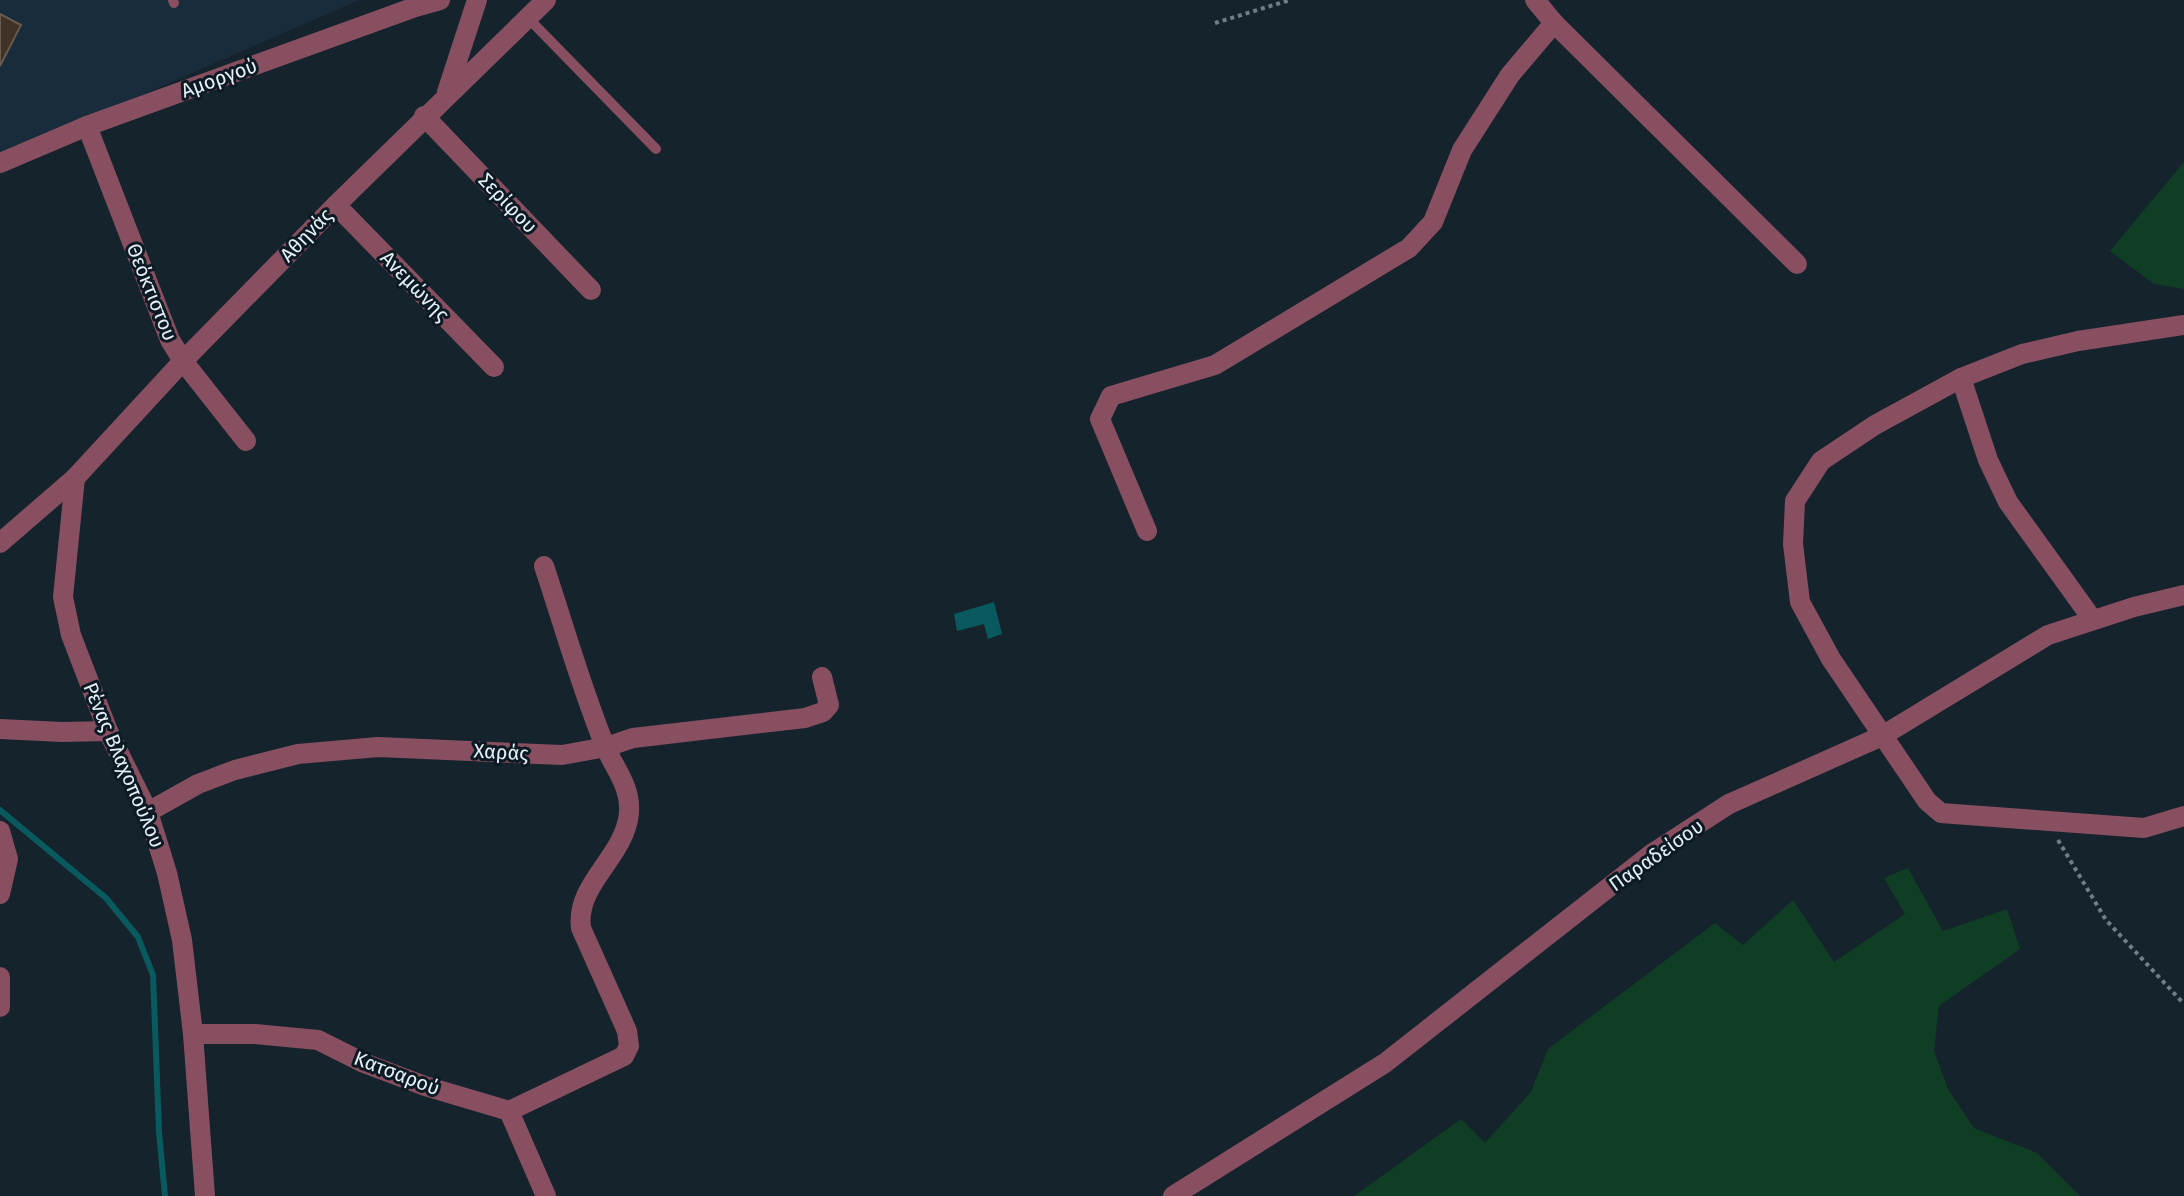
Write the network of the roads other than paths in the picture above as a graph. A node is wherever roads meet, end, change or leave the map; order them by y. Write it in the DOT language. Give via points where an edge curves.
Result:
graph roads {
  1 [pos="440,0"];
  2 [pos="477,0"];
  3 [pos="546,0"];
  4 [pos="1535,0"];
  5 [pos="414,3"];
  6 [pos="528,18"];
  7 [pos="1554,23"];
  8 [pos="446,96"];
  9 [pos="424,116"];
  10 [pos="87,126"];
  11 [pos="656,149"];
  12 [pos="0,163"];
  13 [pos="336,205"];
  14 [pos="1797,264"];
  15 [pos="591,290"];
  16 [pos="2184,325"];
  17 [pos="183,361"];
  18 [pos="494,367"];
  19 [pos="1961,378"];
  20 [pos="246,441"];
  21 [pos="75,478"];
  22 [pos="1147,531"];
  23 [pos="0,543"];
  24 [pos="544,566"];
  25 [pos="2184,595"];
  26 [pos="2093,620"];
  27 [pos="822,677"];
  28 [pos="0,729"];
  29 [pos="108,731"];
  30 [pos="1882,736"];
  31 [pos="606,747"];
  32 [pos="148,812"];
  33 [pos="2184,816"];
  34 [pos="0,831"];
  35 [pos="0,889"];
  36 [pos="0,977"];
  37 [pos="0,1007"];
  38 [pos="193,1034"];
  39 [pos="509,1111"];
  40 [pos="205,1196"];
  41 [pos="546,1196"];
  42 [pos="1173,1196"];
  1 -- 5 [label="street, Αμοργού"];
  2 -- 8 [label="street"];
  3 -- 6 [label="street, Αθηνάς"];
  4 -- 7 [label="street"];
  5 -- 10 [label="street, Αμοργού"];
  6 -- 8 [label="street, Αθηνάς"];
  6 -- 11 [label="lane"];
  7 -- 14 [label="street"];
  7 -- 22 [label="street" via="1510,75 1462,150 1433,222 1409,248 1215,365 1111,396 1100,419"];
  8 -- 9 [label="street, Αθηνάς"];
  9 -- 13 [label="street, Αθηνάς"];
  9 -- 15 [label="street, Σερίφου"];
  10 -- 12 [label="street, Αμοργού"];
  10 -- 17 [label="street, Θεόκτιστου" via="170,340"];
  13 -- 17 [label="street, Αθηνάς"];
  13 -- 18 [label="street, Ανεμώνης"];
  16 -- 19 [label="street" via="2022,354"];
  17 -- 20 [label="street, Θεόκτιστου"];
  17 -- 21 [label="street, Αθηνάς"];
  19 -- 26 [label="street" via="2008,502"];
  19 -- 30 [label="street" via="1821,461 1795,501 1793,544 1800,602"];
  21 -- 23 [label="street, Αθηνάς"];
  21 -- 29 [label="street, Ρένας Βλαχοπούλου" via="63,597 71,635"];
  24 -- 31 [label="street"];
  25 -- 26 [label="street, Παραδείσου"];
  26 -- 30 [label="street, Παραδείσου" via="2048,635"];
  27 -- 31 [label="street, Χαράς" via="829,705 805,718 633,738"];
  28 -- 29 [label="street"];
  29 -- 32 [label="street, Ρένας Βλαχοπούλου"];
  30 -- 33 [label="street" via="1941,813 2144,828"];
  30 -- 42 [label="street, Παραδείσου" via="1716,812 1650,855 1385,1063"];
  31 -- 32 [label="street, Χαράς" via="562,755 378,747 298,754 210,779"];
  31 -- 39 [label="street" via="629,792 629,816 620,845 579,912 629,1046 624,1056"];
  32 -- 38 [label="street, Ρένας Βλαχοπούλου" via="182,940"];
  34 -- 35 [label="street" via="8,859"];
  36 -- 37 [label="street"];
  38 -- 39 [label="street, Κατσαρού" via="318,1040 425,1086"];
  38 -- 40 [label="street, Ρένας Βλαχοπούλου"];
  39 -- 41 [label="street"];
}
